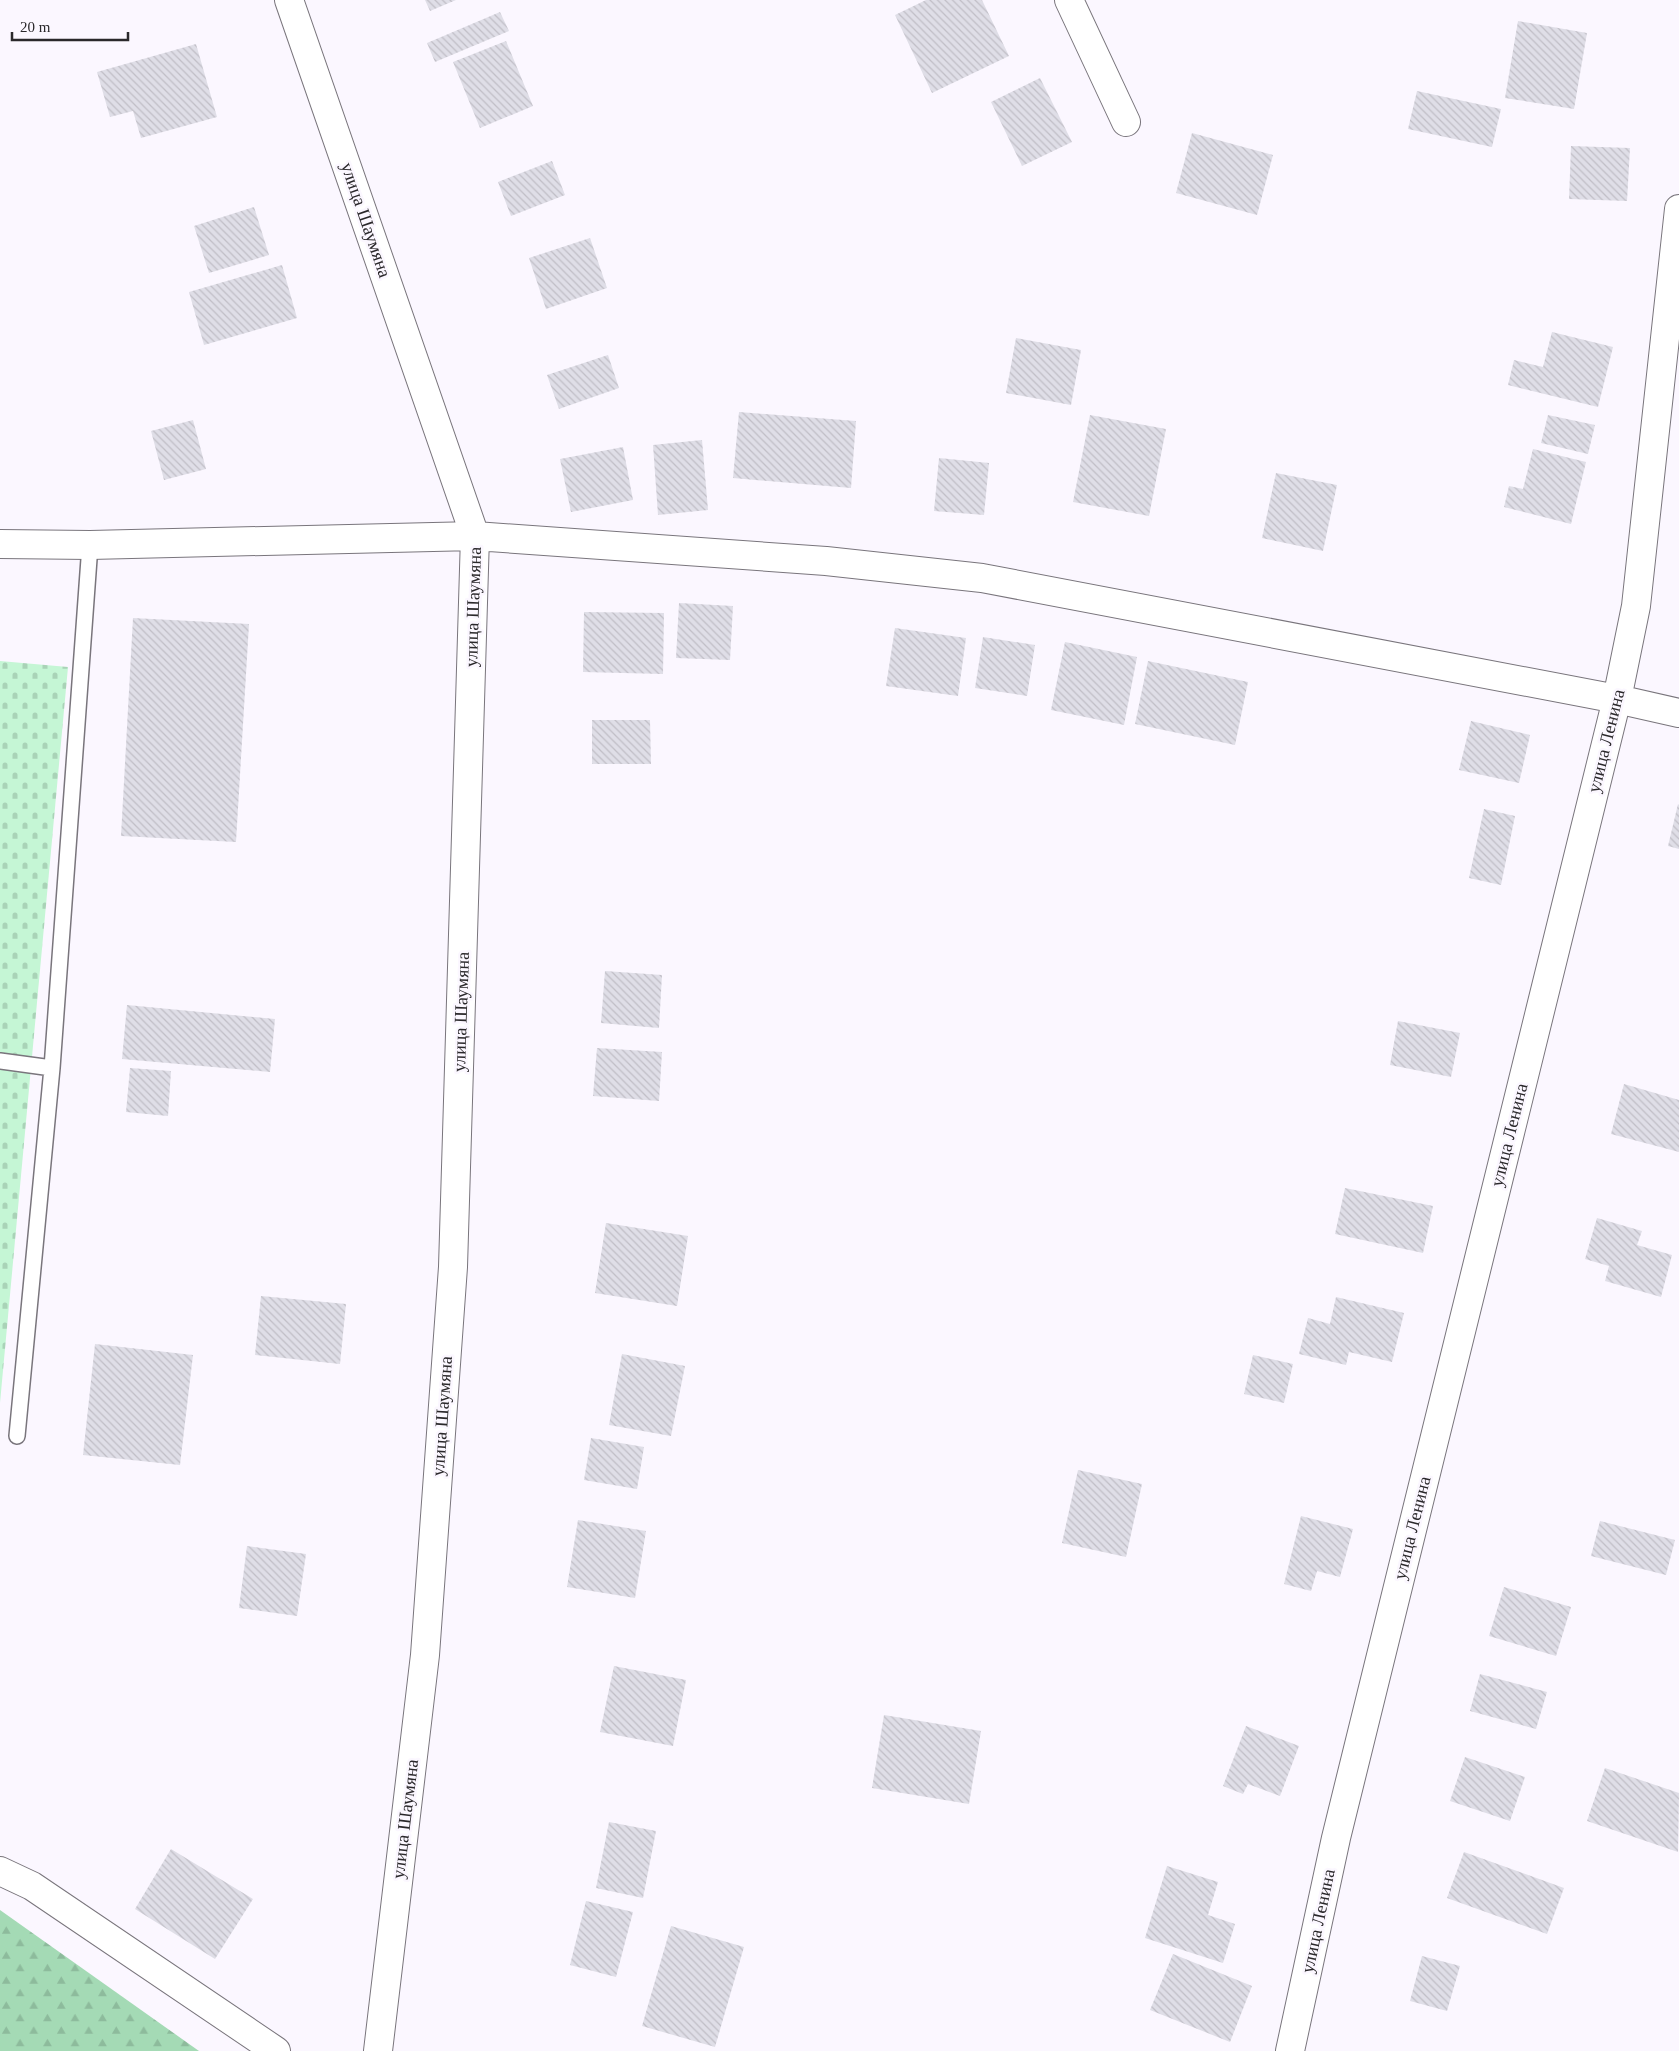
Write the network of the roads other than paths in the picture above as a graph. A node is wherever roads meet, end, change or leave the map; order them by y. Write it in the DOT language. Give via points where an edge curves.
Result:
graph roads {
  1 [pos="289,0"];
  2 [pos="1069,0"];
  3 [pos="1126,122"];
  4 [pos="1679,209"];
  5 [pos="475,536"];
  6 [pos="0,544"];
  7 [pos="90,545"];
  8 [pos="1617,699"];
  9 [pos="1679,713"];
  10 [pos="0,1062"];
  11 [pos="52,1068"];
  12 [pos="17,1436"];
  13 [pos="0,1871"];
  14 [pos="276,2051"];
  15 [pos="378,2051"];
  16 [pos="1290,2051"];
  1 -- 5 [label="street, улица Шаумяна"];
  2 -- 3 [label="street"];
  4 -- 8 [label="street, улица Ленина" via="1636,606"];
  5 -- 7 [label="street"];
  5 -- 8 [label="street" via="826,561 982,578"];
  5 -- 15 [label="street, улица Шаумяна" via="453,1267 425,1655"];
  6 -- 7 [label="street"];
  7 -- 11 [label="lane"];
  8 -- 9 [label="street"];
  8 -- 16 [label="street, улица Ленина" via="1336,1838"];
  10 -- 11 [label="lane"];
  11 -- 12 [label="lane"];
  13 -- 14 [label="street" via="32,1886"];
}
